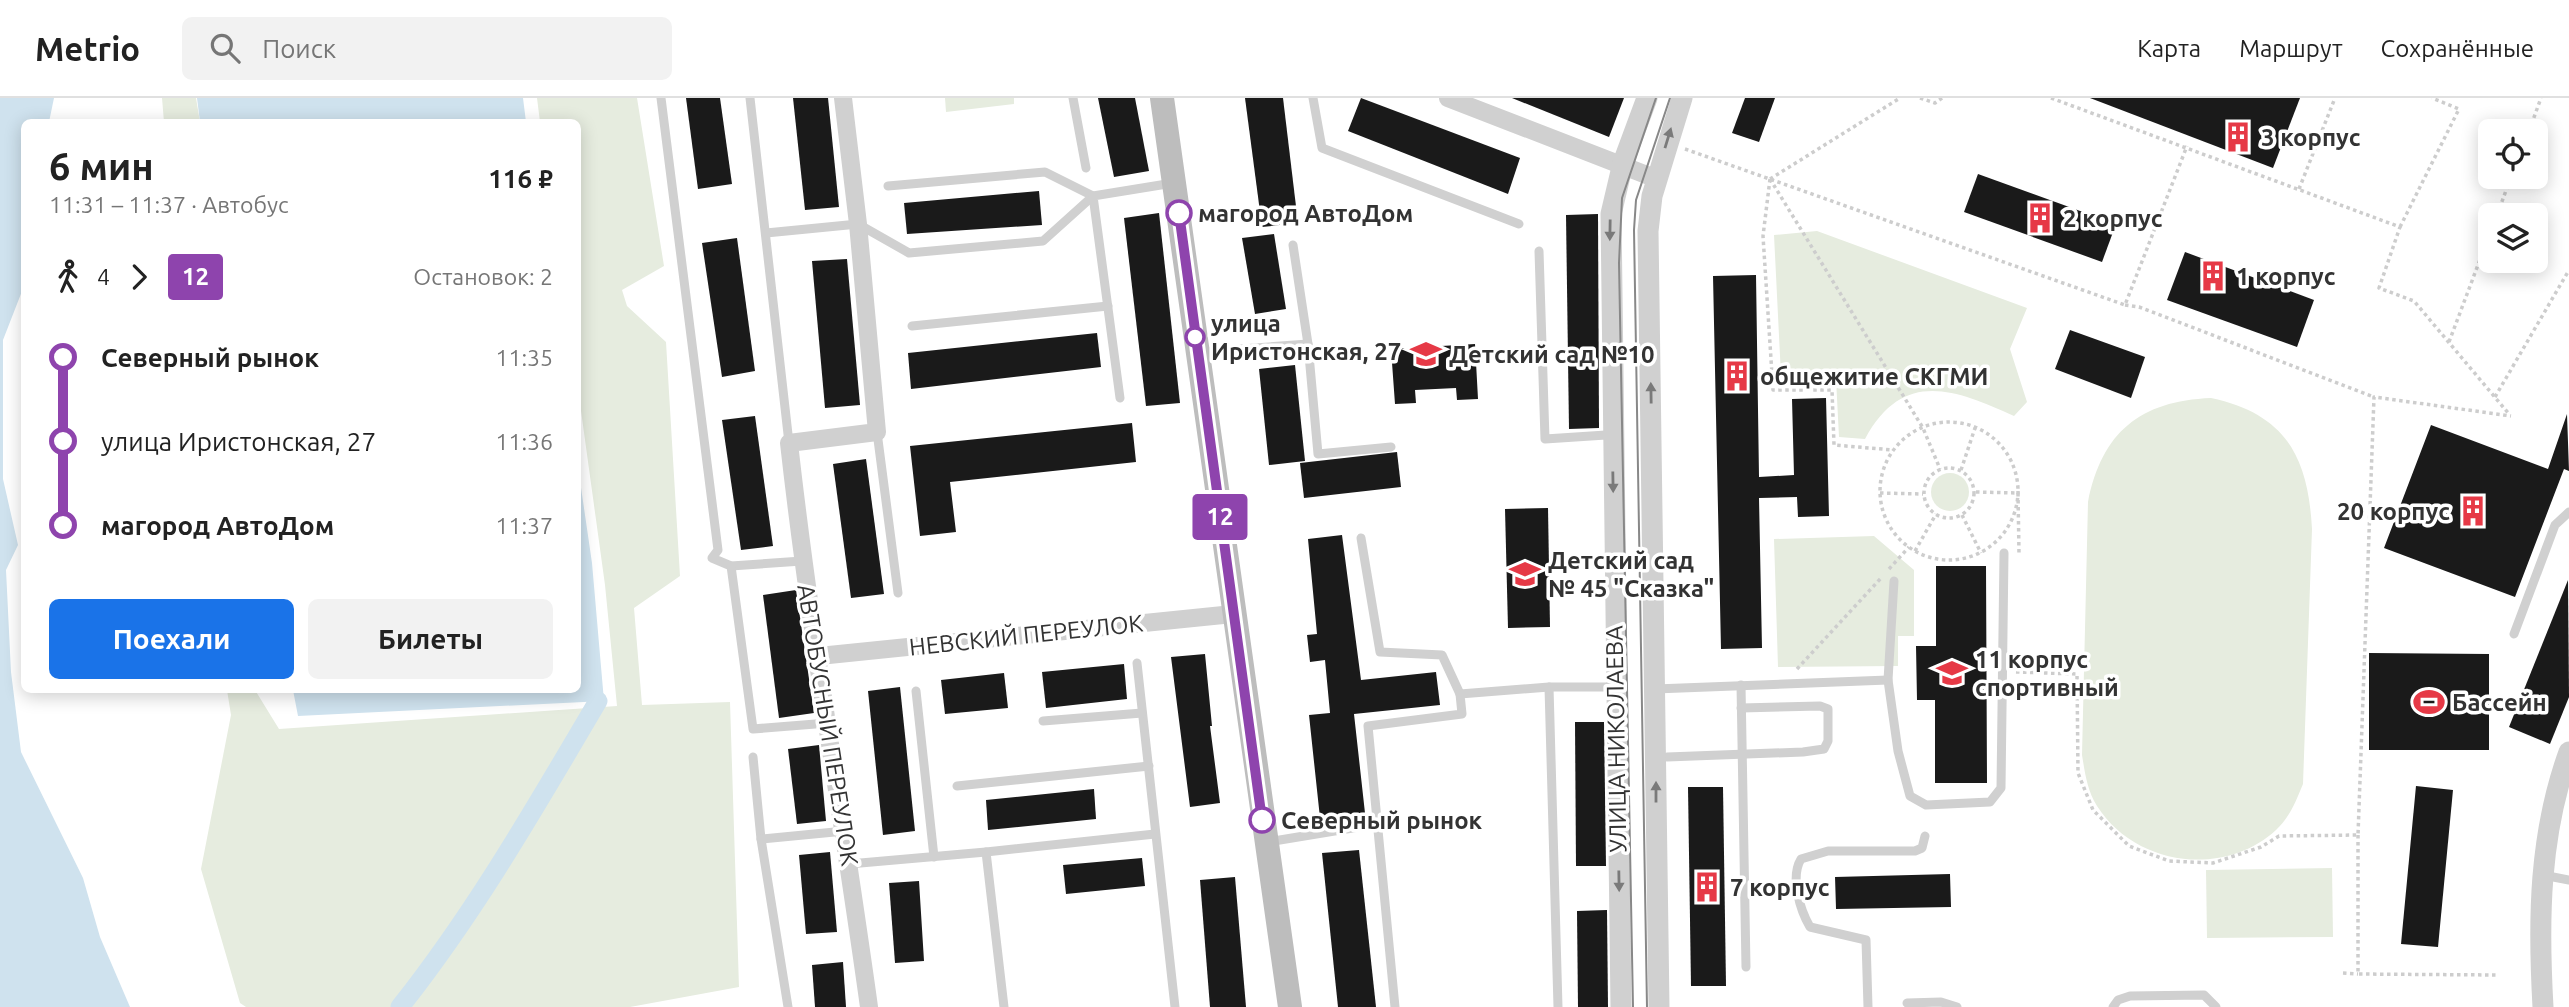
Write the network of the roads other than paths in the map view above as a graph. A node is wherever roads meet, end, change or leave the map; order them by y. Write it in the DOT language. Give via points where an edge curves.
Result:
graph roads {
  1 [pos="661,98"];
  2 [pos="751,98"];
  3 [pos="843,98"];
  4 [pos="1073,98"];
  5 [pos="1162,98"];
  6 [pos="1313,98"];
  7 [pos="1448,98"];
  8 [pos="1647,98"];
  9 [pos="1682,98"];
  10 [pos="1623,163"];
  11 [pos="1086,168"];
  12 [pos="1657,179"];
  13 [pos="1174,183"];
  14 [pos="888,186"];
  15 [pos="1093,196"];
  16 [pos="858,224"];
  17 [pos="1519,225"];
  18 [pos="766,233"];
  19 [pos="1293,245"];
  20 [pos="1539,251"];
  21 [pos="1108,306"];
  22 [pos="912,326"];
  23 [pos="1308,344"];
  24 [pos="1197,352"];
  25 [pos="1120,398"];
  26 [pos="877,432"];
  27 [pos="1612,439"];
  28 [pos="789,443"];
  29 [pos="1391,447"];
  30 [pos="2569,512"];
  31 [pos="1361,538"];
  32 [pos="2004,552"];
  33 [pos="802,561"];
  34 [pos="731,566"];
  35 [pos="1894,581"];
  36 [pos="898,593"];
  37 [pos="1233,614"];
  38 [pos="2514,634"];
  39 [pos="819,656"];
  40 [pos="1137,663"];
  41 [pos="1888,680"];
  42 [pos="1741,685"];
  43 [pos="1549,687"];
  44 [pos="1616,687"];
  45 [pos="1655,689"];
  46 [pos="916,691"];
  47 [pos="1460,694"];
  48 [pos="1741,708"];
  49 [pos="1142,713"];
  50 [pos="1044,721"];
  51 [pos="828,723"];
  52 [pos="2569,752"];
  53 [pos="1742,755"];
  54 [pos="753,757"];
  55 [pos="1667,757"];
  56 [pos="1149,766"];
  57 [pos="957,786"];
  58 [pos="1377,824"];
  59 [pos="845,831"];
  60 [pos="1155,834"];
  61 [pos="1925,836"];
  62 [pos="761,839"];
  63 [pos="1265,843"];
  64 [pos="986,852"];
  65 [pos="934,856"];
  66 [pos="849,864"];
  67 [pos="2541,874"];
  68 [pos="2569,880"];
  69 [pos="1746,967"];
  70 [pos="1907,1003"];
  71 [pos="788,1007"];
  72 [pos="869,1007"];
  73 [pos="1004,1007"];
  74 [pos="1175,1007"];
  75 [pos="1290,1007"];
  76 [pos="1395,1007"];
  77 [pos="1558,1007"];
  78 [pos="1621,1007"];
  79 [pos="1659,1007"];
  80 [pos="1868,1007"];
  81 [pos="1957,1007"];
  82 [pos="2113,1007"];
  83 [pos="2216,1007"];
  84 [pos="2543,1007"];
  1 -- 34 [label="lane" via="718,550 712,558"];
  2 -- 18 [label="lane, АВТОБУСНЫЙ ПЕРЕУЛОК"];
  3 -- 16 [label="street"];
  4 -- 11 [label="lane"];
  5 -- 13 [label="main road"];
  6 -- 17 [label="lane" via="1322,148"];
  7 -- 10 [label="street"];
  8 -- 10 [label="street, УЛИЦА НИКОЛАЕВА"];
  12 -- 9 [label="street, УЛИЦА НИКОЛАЕВА, one-way"];
  10 -- 12 [label="street"];
  10 -- 27 [label="street, УЛИЦА НИКОЛАЕВА, one-way" via="1611,214"];
  45 -- 12 [label="street, УЛИЦА НИКОЛАЕВА, one-way" via="1648,231"];
  13 -- 15 [label="lane"];
  13 -- 24 [label="main road"];
  14 -- 15 [label="lane" via="1045,172"];
  15 -- 16 [label="lane" via="1043,242 909,253"];
  15 -- 21 [label="lane"];
  16 -- 18 [label="lane"];
  16 -- 26 [label="street"];
  18 -- 28 [label="lane, АВТОБУСНЫЙ ПЕРЕУЛОК"];
  19 -- 23 [label="lane"];
  20 -- 27 [label="lane" via="1545,439 1606,435"];
  21 -- 22 [label="lane"];
  21 -- 25 [label="lane"];
  23 -- 24 [label="lane"];
  23 -- 29 [label="lane" via="1318,454"];
  24 -- 37 [label="main road"];
  26 -- 28 [label="street"];
  26 -- 36 [label="lane"];
  27 -- 44 [label="street, УЛИЦА НИКОЛАЕВА, one-way"];
  28 -- 33 [label="street, АВТОБУСНЫЙ ПЕРЕУЛОК"];
  30 -- 38 [label="lane" via="2554,525"];
  31 -- 47 [label="lane" via="1380,652 1442,655"];
  32 -- 41 [label="lane" via="2001,788 1990,803 1926,805 1910,796"];
  33 -- 34 [label="lane"];
  33 -- 39 [label="street, АВТОБУСНЫЙ ПЕРЕУЛОК"];
  34 -- 51 [label="lane" via="753,729"];
  35 -- 41 [label="lane"];
  37 -- 39 [label="street, НЕВСКИЙ ПЕРЕУЛОК"];
  37 -- 63 [label="main road"];
  39 -- 51 [label="street, АВТОБУСНЫЙ ПЕРЕУЛОК"];
  40 -- 49 [label="lane"];
  41 -- 42 [label="lane"];
  42 -- 45 [label="lane"];
  42 -- 48 [label="lane"];
  43 -- 44 [label="lane"];
  43 -- 47 [label="lane"];
  43 -- 77 [label="lane"];
  44 -- 78 [label="street, УЛИЦА НИКОЛАЕВА, one-way"];
  79 -- 45 [label="street, УЛИЦА НИКОЛАЕВА, one-way"];
  46 -- 65 [label="lane"];
  47 -- 58 [label="lane" via="1462,714 1368,726"];
  48 -- 53 [label="lane"];
  48 -- 53 [label="lane" via="1819,706 1828,709 1829,719 1824,749"];
  49 -- 50 [label="lane"];
  49 -- 56 [label="lane"];
  51 -- 59 [label="street, АВТОБУСНЫЙ ПЕРЕУЛОК"];
  52 -- 67 [label="street"];
  53 -- 55 [label="lane"];
  53 -- 69 [label="lane"];
  54 -- 62 [label="lane"];
  56 -- 57 [label="lane"];
  56 -- 60 [label="lane"];
  58 -- 63 [label="lane"];
  58 -- 76 [label="lane"];
  59 -- 62 [label="lane"];
  59 -- 66 [label="street, АВТОБУСНЫЙ ПЕРЕУЛОК"];
  60 -- 64 [label="lane"];
  60 -- 74 [label="lane"];
  61 -- 80 [label="lane" via="1922,848 1915,851 1828,851 1801,859 1796,866 1800,910 1810,927 1866,940"];
  62 -- 71 [label="lane"];
  63 -- 75 [label="main road"];
  64 -- 65 [label="lane"];
  64 -- 73 [label="lane"];
  65 -- 66 [label="lane"];
  66 -- 72 [label="street, АВТОБУСНЫЙ ПЕРЕУЛОК"];
  67 -- 68 [label="lane"];
  67 -- 84 [label="street"];
  70 -- 81 [label="lane" via="1941,1002"];
  82 -- 83 [label="lane" via="2130,996 2204,995"];
}
